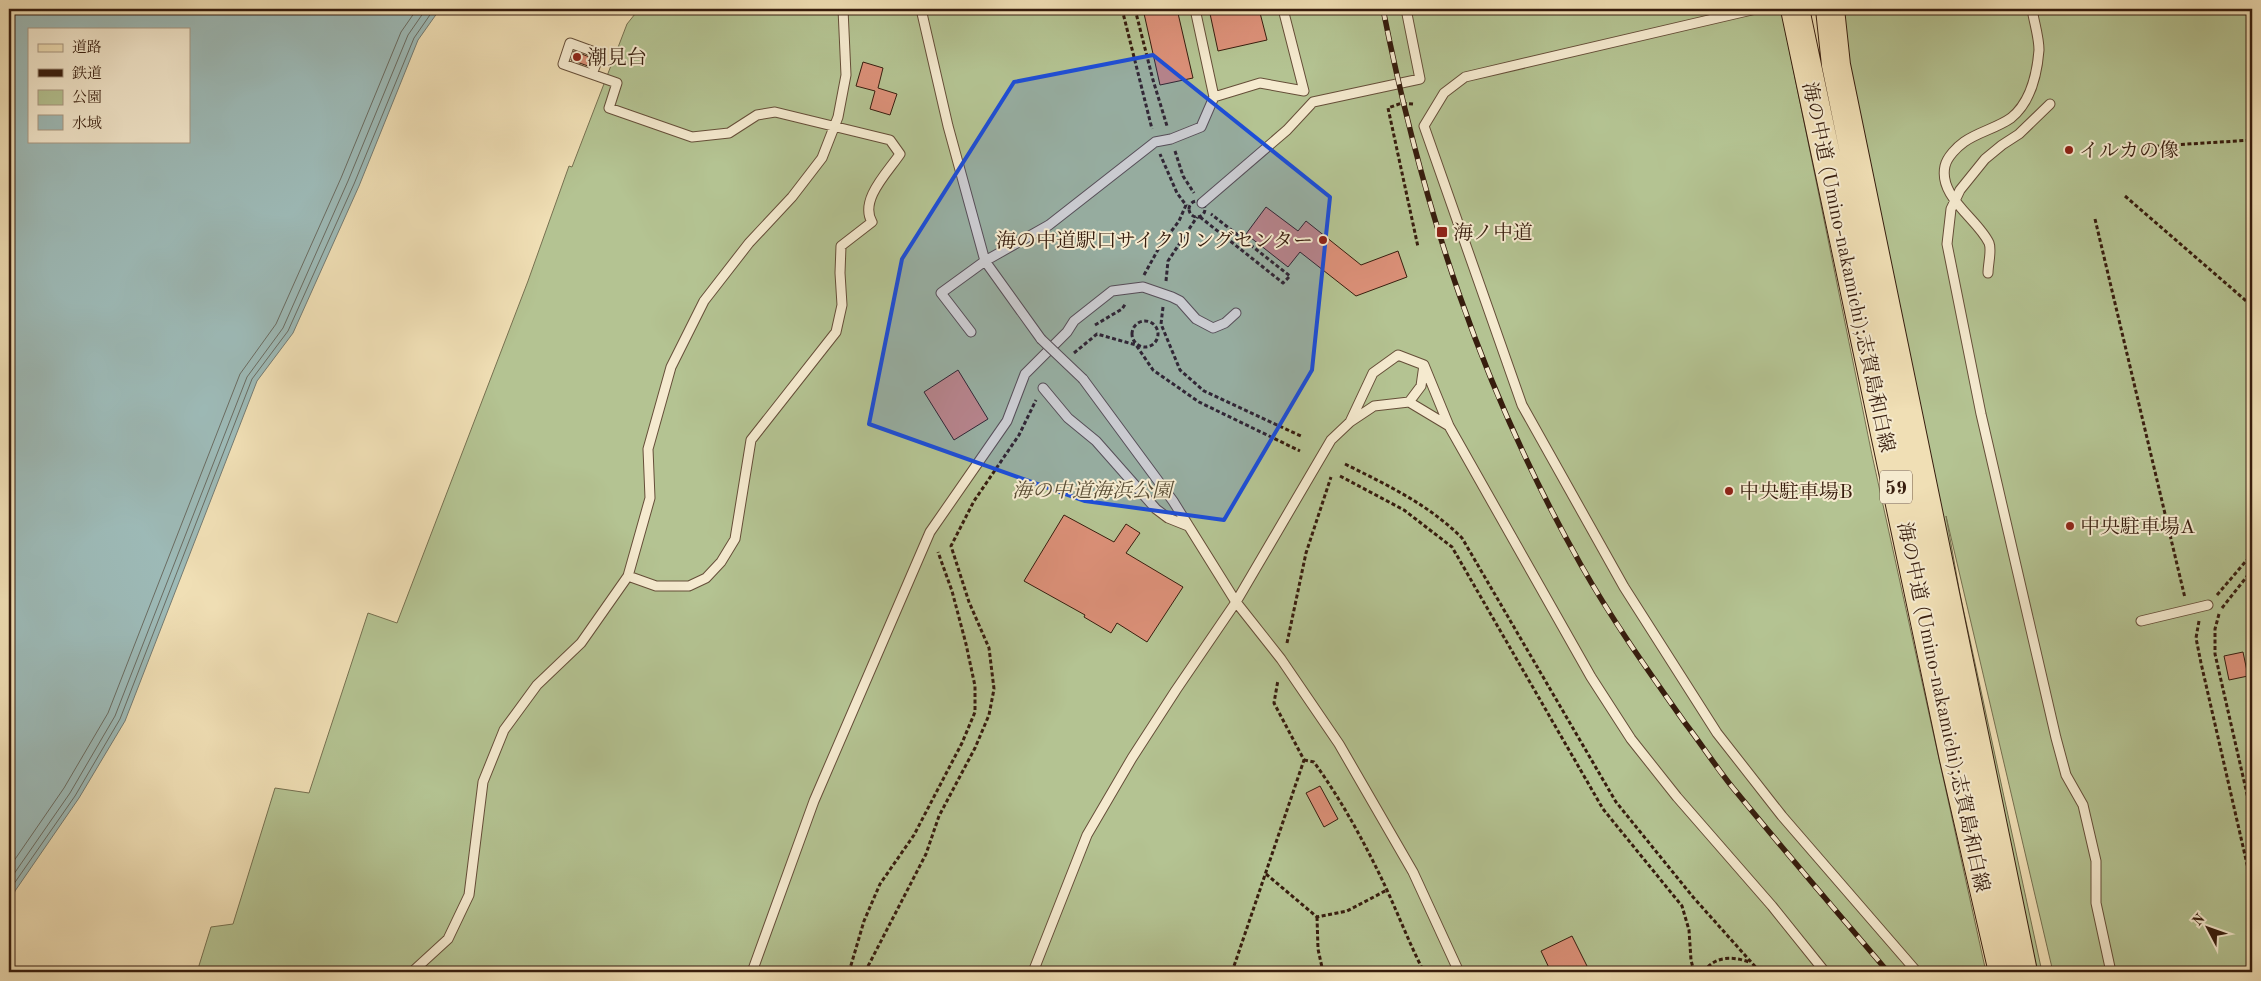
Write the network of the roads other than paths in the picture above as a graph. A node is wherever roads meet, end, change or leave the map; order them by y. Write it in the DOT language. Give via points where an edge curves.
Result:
graph roads {
  1 [pos="843,9"];
  2 [pos="920,9"];
  3 [pos="1195,9"];
  4 [pos="1283,9"];
  5 [pos="1406,9"];
  6 [pos="1756,9"];
  7 [pos="1794,9"];
  8 [pos="1830,9"];
  9 [pos="2032,9"];
  10 [pos="592,74"];
  11 [pos="1304,91"];
  12 [pos="1214,97"];
  13 [pos="1313,102"];
  14 [pos="2050,104"];
  15 [pos="834,127"];
  16 [pos="1955,200"];
  17 [pos="1202,205"];
  18 [pos="985,261"];
  19 [pos="1988,273"];
  20 [pos="1236,313"];
  21 [pos="972,332"];
  22 [pos="1424,365"];
  23 [pos="1043,388"];
  24 [pos="1409,402"];
  25 [pos="1350,422"];
  26 [pos="1449,426"];
  27 [pos="1188,526"];
  28 [pos="628,576"];
  29 [pos="1236,602"];
  30 [pos="2208,605"];
  31 [pos="2141,621"];
  32 [pos="2012,968"];
  33 [pos="412,972"];
  34 [pos="752,972"];
  35 [pos="1033,972"];
  36 [pos="1460,972"];
  37 [pos="1825,972"];
  38 [pos="1917,972"];
  39 [pos="2112,972"];
  1 -- 15 [label="lane" via="846,75"];
  2 -- 18 [label="lane"];
  3 -- 12 [label="lane"];
  4 -- 11 [label="lane"];
  5 -- 13 [label="lane" via="1420,79"];
  6 -- 38 [label="lane" via="1465,76 1444,94 1424,126 1522,405 1624,587 1716,733 1782,816"];
  7 -- 32 [label="main road, 海の中道 (Umino-nakamichi);志賀島和白線 / 59" via="1954,759"];
  8 -- 32 [label="main road, 海の中道 (Umino-nakamichi);志賀島和白線 / 59" via="1836,65"];
  9 -- 16 [label="lane" via="2039,49 2033,84 2024,106 2009,119 1957,147 1945,165 1945,179"];
  10 -- 15 [label="lane" via="617,83 609,108 692,137 730,133 757,115 775,112"];
  11 -- 12 [label="lane" via="1260,83"];
  11 -- 13 [label="lane"];
  12 -- 18 [label="lane" via="1201,127 1155,142 1049,225"];
  13 -- 17 [label="lane" via="1287,130"];
  14 -- 16 [label="lane" via="2019,134 1985,159"];
  15 -- 28 [label="lane" via="822,158 704,301 671,367 648,449 650,498"];
  15 -- 28 [label="lane" via="890,140 900,154 871,197 868,215 872,222 841,246 842,305 836,332 751,440 735,539 721,562 706,578 689,586 656,586"];
  16 -- 19 [label="lane" via="1990,245"];
  16 -- 39 [label="lane" via="1947,244 1981,414 2056,738 2066,775 2083,805 2096,861 2096,903"];
  18 -- 21 [label="lane" via="941,293"];
  18 -- 27 [label="lane, bridge" via="1041,340 1083,379"];
  20 -- 34 [label="lane" via="1213,328 1196,319 1172,297 1143,287 1112,291 1074,321 1025,374 1007,421 930,532 814,801"];
  22 -- 24 [label="lane" via="1422,386"];
  22 -- 25 [label="lane" via="1398,355 1373,373"];
  22 -- 26 [label="lane"];
  23 -- 27 [label="lane" via="1068,418 1096,441 1156,509"];
  24 -- 25 [label="lane" via="1374,406"];
  24 -- 26 [label="lane"];
  25 -- 29 [label="lane" via="1330,440"];
  26 -- 37 [label="lane" via="1591,677 1631,739 1676,797"];
  27 -- 29 [label="lane"];
  28 -- 33 [label="lane" via="582,643 537,685 504,730 483,782 468,895 448,939"];
  29 -- 35 [label="lane" via="1171,697 1087,835"];
  29 -- 36 [label="lane" via="1282,659 1339,744 1413,872"];
  30 -- 31 [label="lane"];
}
